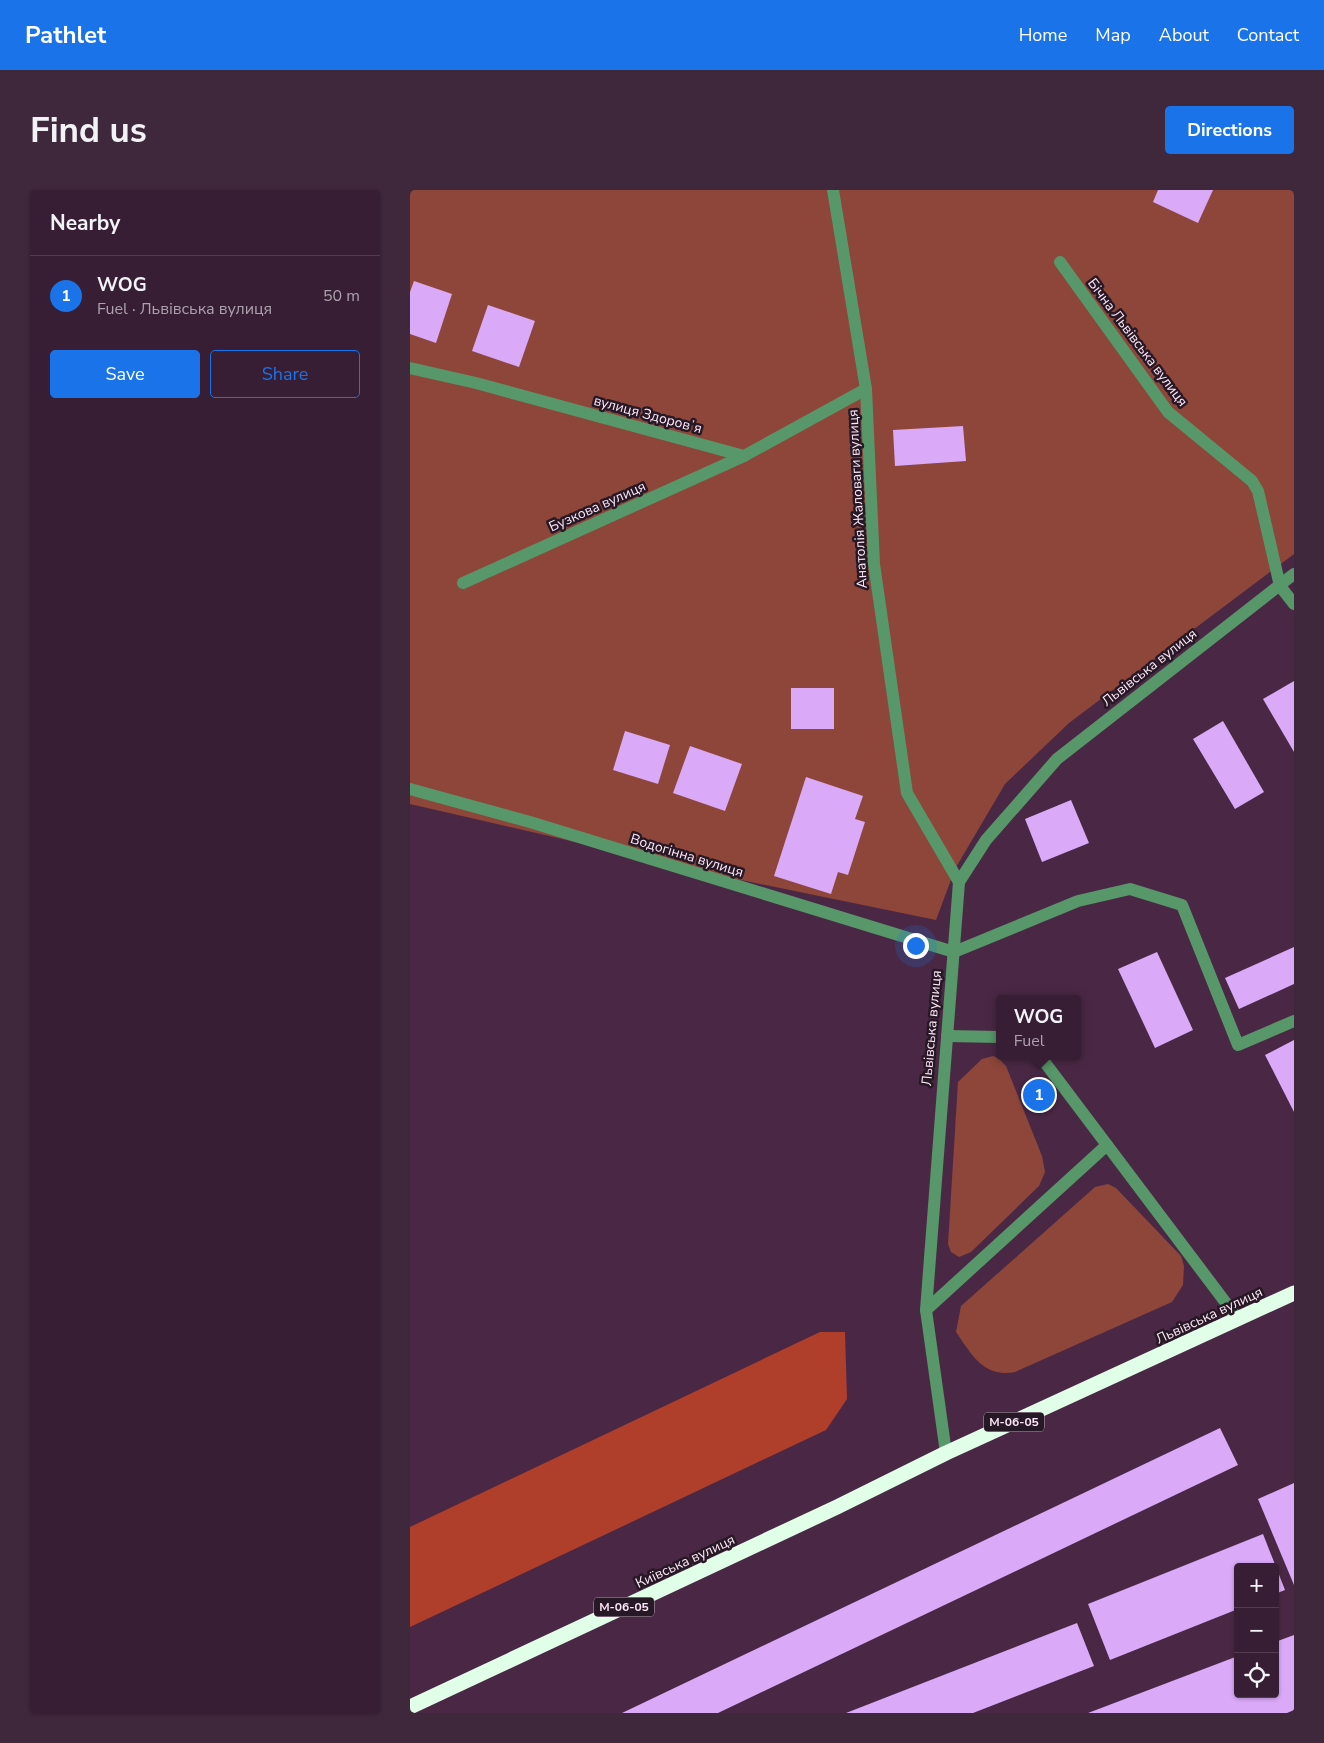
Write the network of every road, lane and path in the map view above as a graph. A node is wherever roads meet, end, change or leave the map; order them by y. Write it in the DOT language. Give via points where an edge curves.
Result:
graph roads {
  1 [pos="833,190"];
  2 [pos="1060,262"];
  3 [pos="410,368"];
  4 [pos="866,389"];
  5 [pos="744,456"];
  6 [pos="1294,574"];
  7 [pos="463,583"];
  8 [pos="1280,586"];
  9 [pos="1294,604"];
  10 [pos="410,789"];
  11 [pos="958,882"];
  12 [pos="954,952"];
  13 [pos="1294,1021"];
  14 [pos="947,1036"];
  15 [pos="996,1037"];
  16 [pos="1043,1060"];
  17 [pos="1107,1145"];
  18 [pos="1294,1293"];
  19 [pos="926,1310"];
  20 [pos="1238,1319"];
  21 [pos="946,1453"];
  22 [pos="837,1507"];
  23 [pos="410,1707"];
  1 -- 4 [label="street, Анатолія Жаловаги вулиця"];
  2 -- 8 [label="street, Бічна Львівська вулиця" via="1168,412 1252,481 1258,491"];
  3 -- 5 [label="street, вулиця Здоровʼя"];
  4 -- 5 [label="street"];
  4 -- 11 [label="street, Анатолія Жаловаги вулиця" via="874,564 907,793"];
  5 -- 7 [label="street, Бузкова вулиця"];
  6 -- 8 [label="street, Львівська вулиця"];
  8 -- 9 [label="street"];
  8 -- 11 [label="street, Львівська вулиця" via="1057,759 986,840"];
  10 -- 12 [label="street, Водогінна вулиця" via="530,822"];
  11 -- 12 [label="street, Львівська вулиця"];
  12 -- 13 [label="street" via="1078,901 1130,889 1182,905 1238,1045"];
  12 -- 14 [label="street, Львівська вулиця"];
  14 -- 15 [label="street"];
  14 -- 19 [label="street, Львівська вулиця"];
  16 -- 17 [label="street"];
  17 -- 19 [label="street"];
  17 -- 20 [label="street"];
  18 -- 20 [label="highway, Львівська вулиця / М-06-05"];
  19 -- 21 [label="street, Львівська вулиця"];
  20 -- 21 [label="highway, Львівська вулиця / М-06-05"];
  21 -- 22 [label="highway, Львівська вулиця / М-06-05"];
  22 -- 23 [label="highway, Київська вулиця / М-06-05"];
}
